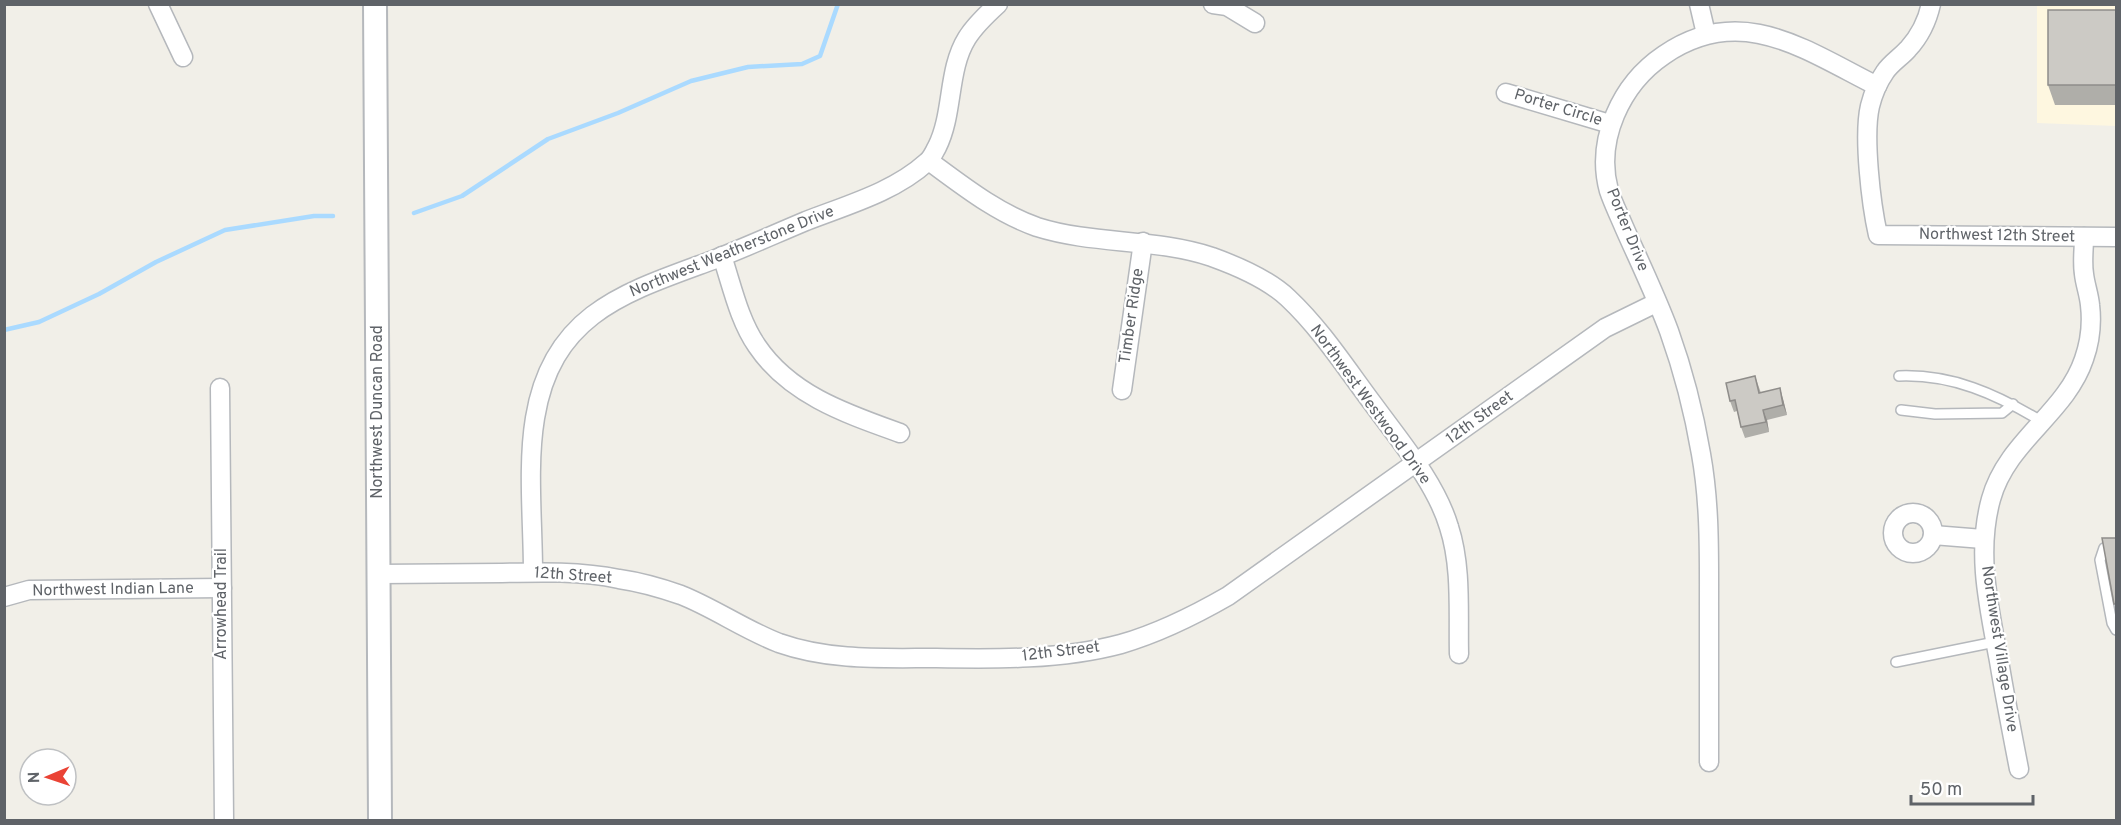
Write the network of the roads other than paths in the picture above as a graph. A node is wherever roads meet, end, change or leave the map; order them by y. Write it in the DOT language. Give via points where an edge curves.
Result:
graph roads {
  1 [pos="158,4"];
  2 [pos="375,4"];
  3 [pos="998,4"];
  4 [pos="1214,4"];
  5 [pos="1699,4"];
  6 [pos="1931,4"];
  7 [pos="1255,23"];
  8 [pos="1706,34"];
  9 [pos="183,57"];
  10 [pos="1877,86"];
  11 [pos="1506,93"];
  12 [pos="1610,124"];
  13 [pos="929,161"];
  14 [pos="2084,237"];
  15 [pos="2116,237"];
  16 [pos="1143,243"];
  17 [pos="722,256"];
  18 [pos="1656,303"];
  19 [pos="1899,376"];
  20 [pos="220,388"];
  21 [pos="1122,390"];
  22 [pos="2013,404"];
  23 [pos="1901,410"];
  24 [pos="2041,422"];
  25 [pos="900,433"];
  26 [pos="1416,464"];
  27 [pos="1933,535"];
  28 [pos="1983,538"];
  29 [pos="2116,544"];
  30 [pos="533,572"];
  31 [pos="379,574"];
  32 [pos="222,588"];
  33 [pos="4,597"];
  34 [pos="2116,630"];
  35 [pos="1995,642"];
  36 [pos="1459,654"];
  37 [pos="1896,662"];
  38 [pos="1709,762"];
  39 [pos="2019,769"];
  40 [pos="224,820"];
  41 [pos="380,820"];
  1 -- 9 [label="street"];
  2 -- 31 [label="street, Northwest Duncan Road"];
  3 -- 13 [label="street, Northwest Weatherstone Drive" via="966,38 942,137"];
  4 -- 7 [label="street" via="1227,6"];
  5 -- 8 [label="street"];
  6 -- 10 [label="street" via="1919,36 1886,69"];
  8 -- 10 [label="street, Porter Drive" via="1764,33"];
  8 -- 12 [label="street, Porter Drive" via="1680,43 1653,62 1621,100"];
  10 -- 14 [label="street, Northwest 12th Street" via="1868,129 1878,235"];
  11 -- 12 [label="street, Porter Circle"];
  12 -- 18 [label="street, Porter Drive" via="1605,158 1610,192"];
  13 -- 16 [label="street, Northwest Westwood Drive" via="975,195 1038,227"];
  13 -- 17 [label="street, Northwest Weatherstone Drive" via="889,189"];
  14 -- 15 [label="street, Northwest 12th Street"];
  14 -- 24 [label="street, Northwest Village Drive" via="2084,274 2090,305 2085,358 2076,378"];
  16 -- 21 [label="street, Timber Ridge"];
  16 -- 26 [label="street, Northwest Westwood Drive" via="1225,262 1287,297 1326,341"];
  17 -- 25 [label="street" via="756,345 776,370 826,403"];
  17 -- 30 [label="street, Northwest Weatherstone Drive" via="613,301 588,317 554,359 544,385 532,442"];
  18 -- 26 [label="street, 12th Street" via="1605,328"];
  18 -- 38 [label="street, Porter Drive" via="1684,380 1706,489"];
  19 -- 22 [label="lane" via="1961,382"];
  20 -- 32 [label="street, Arrowhead Trail"];
  22 -- 23 [label="lane" via="2002,413"];
  22 -- 24 [label="lane"];
  24 -- 28 [label="street, Northwest Village Drive" via="2004,470 1992,497"];
  26 -- 30 [label="street, 12th Street" via="1201,611 1122,643 1049,656 843,657 779,643 682,596 644,584 582,574"];
  26 -- 36 [label="street, Northwest Westwood Drive" via="1443,509 1454,546"];
  27 -- 28 [label="street"];
  28 -- 35 [label="street, Northwest Village Drive"];
  29 -- 34 [label="lane" via="2104,548 2100,560"];
  30 -- 31 [label="street, 12th Street"];
  31 -- 41 [label="street, Northwest Duncan Road"];
  32 -- 33 [label="street, Northwest Indian Lane" via="29,591"];
  32 -- 40 [label="street, Arrowhead Trail"];
  35 -- 37 [label="lane"];
  35 -- 39 [label="street, Northwest Village Drive"];
}
